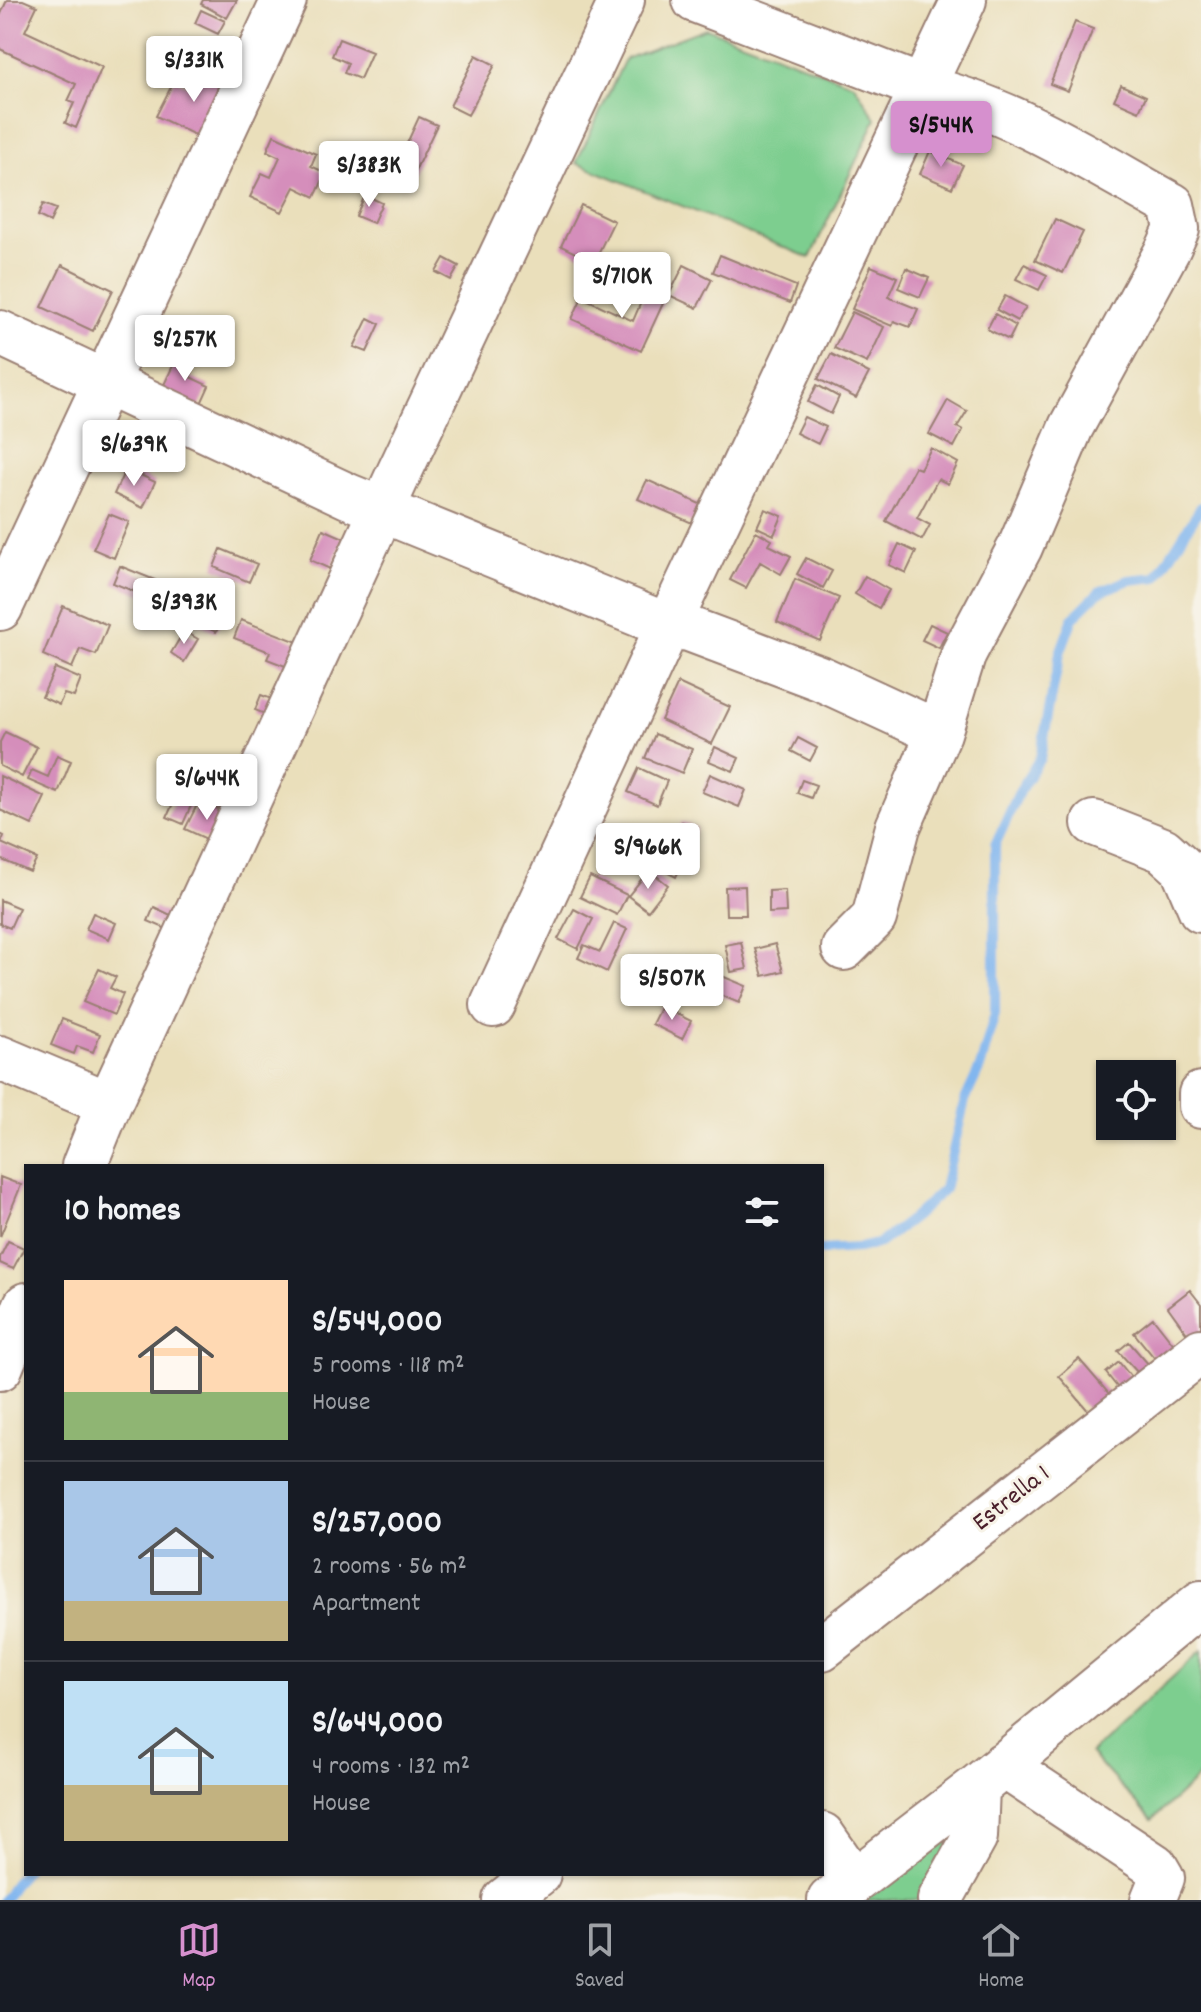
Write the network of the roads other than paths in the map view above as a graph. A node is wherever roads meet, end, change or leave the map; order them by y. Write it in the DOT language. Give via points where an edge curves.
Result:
graph roads {
  1 [pos="284,0"];
  2 [pos="622,0"];
  3 [pos="695,0"];
  4 [pos="964,0"];
  5 [pos="923,88"];
  6 [pos="0,333"];
  7 [pos="104,384"];
  8 [pos="382,511"];
  9 [pos="0,608"];
  10 [pos="668,626"];
  11 [pos="939,733"];
  12 [pos="1094,823"];
  13 [pos="1201,910"];
  14 [pos="844,948"];
  15 [pos="493,1005"];
  16 [pos="0,1058"];
  17 [pos="1201,1094"];
  18 [pos="109,1104"];
  19 [pos="1201,1106"];
  20 [pos="85,1164"];
  21 [pos="24,1310"];
  22 [pos="1201,1351"];
  23 [pos="0,1370"];
  24 [pos="24,1384"];
  25 [pos="1201,1603"];
  26 [pos="824,1646"];
  27 [pos="990,1776"];
  28 [pos="824,1840"];
  29 [pos="535,1876"];
  30 [pos="842,1890"];
  31 [pos="505,1900"];
  32 [pos="940,1900"];
  33 [pos="1153,1900"];
  1 -- 7 [label="street"];
  2 -- 8 [label="street"];
  3 -- 5 [label="street"];
  4 -- 5 [label="street"];
  5 -- 10 [label="street"];
  5 -- 11 [label="street" via="1007,115 1159,197 1172,205 1177,229 1071,427 1020,547 964,653"];
  6 -- 7 [label="street"];
  7 -- 8 [label="street"];
  7 -- 9 [label="street"];
  8 -- 10 [label="street"];
  8 -- 18 [label="street"];
  10 -- 11 [label="street" via="822,679"];
  10 -- 15 [label="street"];
  11 -- 14 [label="street" via="898,827 874,918"];
  12 -- 13 [label="street" via="1163,850 1183,868"];
  16 -- 18 [label="street"];
  17 -- 19 [label="street"];
  18 -- 20 [label="street"];
  21 -- 23 [label="street"];
  22 -- 26 [label="street, Estrella 1"];
  23 -- 24 [label="street"];
  25 -- 27 [label="street"];
  27 -- 30 [label="street"];
  27 -- 32 [label="street" via="975,1837"];
  27 -- 33 [label="street" via="1155,1866 1162,1878"];
  28 -- 30 [label="street"];
  29 -- 31 [label="street"];
}
